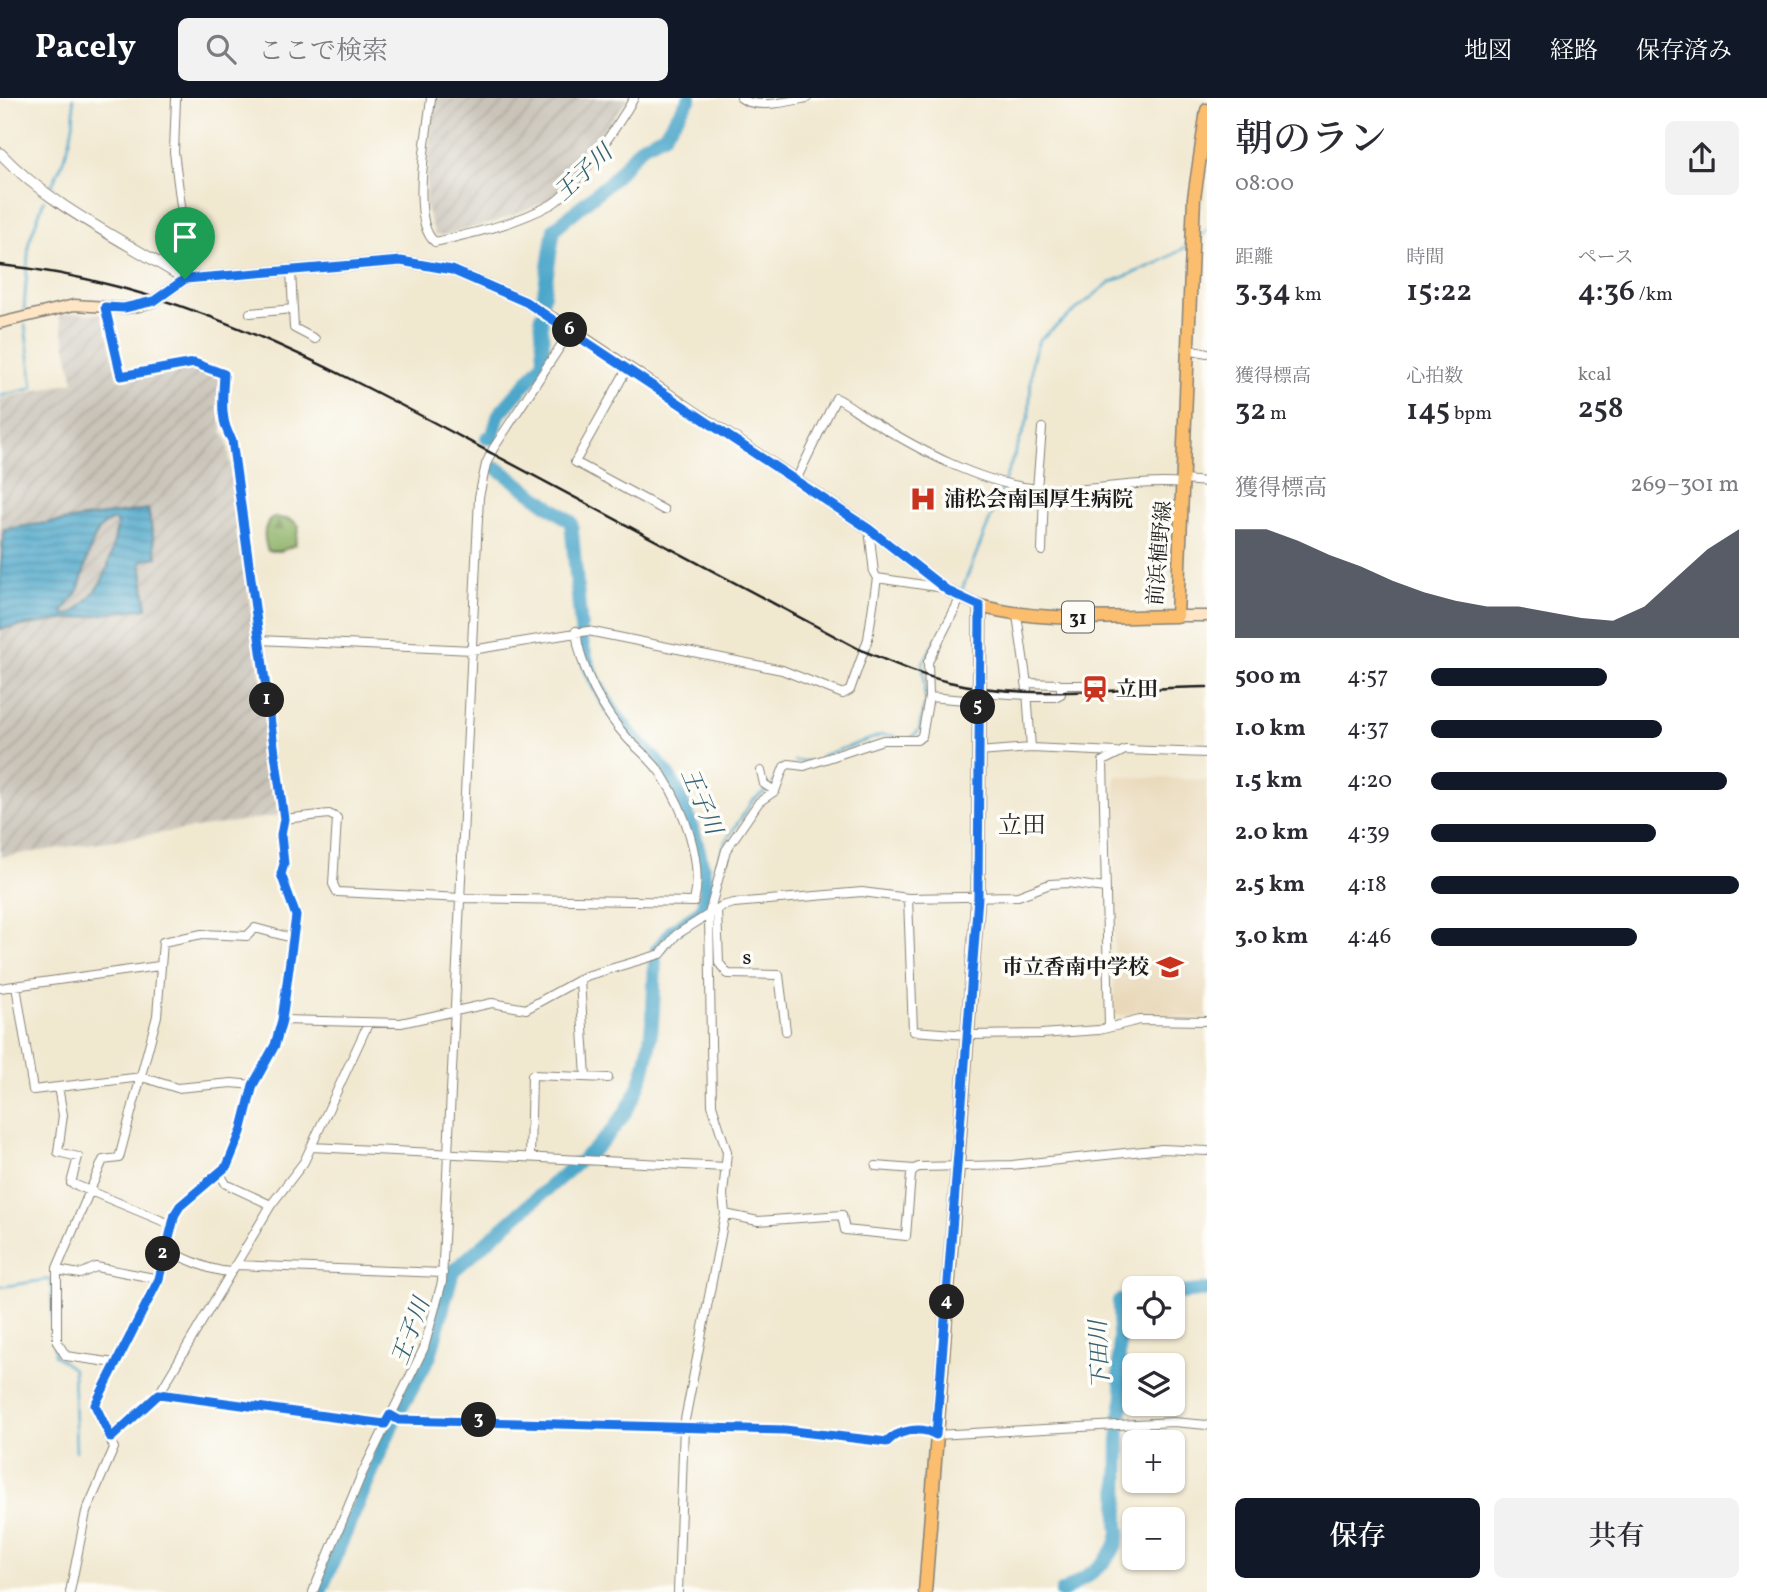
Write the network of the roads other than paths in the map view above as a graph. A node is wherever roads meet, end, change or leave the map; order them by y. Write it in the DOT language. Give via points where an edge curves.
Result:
graph roads {
  1 [pos="176,98"];
  2 [pos="431,98"];
  3 [pos="634,98"];
  4 [pos="741,98"];
  5 [pos="807,98"];
  6 [pos="1207,110"];
  7 [pos="0,153"];
  8 [pos="291,271"];
  9 [pos="185,279"];
  10 [pos="105,307"];
  11 [pos="293,309"];
  12 [pos="250,313"];
  13 [pos="0,323"];
  14 [pos="570,330"];
  15 [pos="315,339"];
  16 [pos="1188,349"];
  17 [pos="1207,353"];
  18 [pos="628,369"];
  19 [pos="1042,428"];
  20 [pos="796,480"];
  21 [pos="1184,482"];
  22 [pos="1207,482"];
  23 [pos="1041,489"];
  24 [pos="664,510"];
  25 [pos="869,529"];
  26 [pos="1042,551"];
  27 [pos="877,578"];
  28 [pos="944,588"];
  29 [pos="961,597"];
  30 [pos="980,606"];
  31 [pos="1017,615"];
  32 [pos="1177,616"];
  33 [pos="1207,616"];
  34 [pos="576,631"];
  35 [pos="259,640"];
  36 [pos="472,650"];
  37 [pos="1026,683"];
  38 [pos="1060,685"];
  39 [pos="1093,685"];
  40 [pos="978,696"];
  41 [pos="1027,696"];
  42 [pos="929,697"];
  43 [pos="1031,748"];
  44 [pos="978,752"];
  45 [pos="1116,752"];
  46 [pos="1207,752"];
  47 [pos="761,771"];
  48 [pos="775,791"];
  49 [pos="284,819"];
  50 [pos="1105,888"];
  51 [pos="978,897"];
  52 [pos="462,898"];
  53 [pos="908,898"];
  54 [pos="694,902"];
  55 [pos="717,909"];
  56 [pos="706,916"];
  57 [pos="292,938"];
  58 [pos="159,966"];
  59 [pos="580,980"];
  60 [pos="16,986"];
  61 [pos="0,988"];
  62 [pos="457,1011"];
  63 [pos="282,1020"];
  64 [pos="1207,1021"];
  65 [pos="368,1024"];
  66 [pos="1109,1027"];
  67 [pos="786,1031"];
  68 [pos="968,1035"];
  69 [pos="142,1077"];
  70 [pos="586,1077"];
  71 [pos="608,1078"];
  72 [pos="253,1085"];
  73 [pos="58,1087"];
  74 [pos="311,1147"];
  75 [pos="1207,1151"];
  76 [pos="449,1154"];
  77 [pos="530,1156"];
  78 [pos="726,1167"];
  79 [pos="876,1167"];
  80 [pos="958,1167"];
  81 [pos="914,1169"];
  82 [pos="220,1174"];
  83 [pos="91,1191"];
  84 [pos="271,1205"];
  85 [pos="725,1214"];
  86 [pos="172,1225"];
  87 [pos="164,1252"];
  88 [pos="233,1268"];
  89 [pos="57,1270"];
  90 [pos="443,1273"];
  91 [pos="159,1279"];
  92 [pos="115,1363"];
  93 [pos="159,1394"];
  94 [pos="394,1417"];
  95 [pos="385,1424"];
  96 [pos="684,1425"];
  97 [pos="1207,1425"];
  98 [pos="936,1435"];
  99 [pos="111,1438"];
  100 [pos="70,1592"];
  101 [pos="313,1592"];
  102 [pos="678,1592"];
  103 [pos="925,1592"];
  1 -- 9 [label="street" via="174,152 189,267"];
  2 -- 3 [label="street" via="421,203 429,238 435,242 498,227 554,203 593,159"];
  4 -- 5 [label="street" via="787,103"];
  6 -- 16 [label="main road, 前浜植野線" via="1194,198"];
  7 -- 9 [label="street" via="64,208"];
  8 -- 9 [label="main road"];
  8 -- 11 [label="street"];
  8 -- 14 [label="main road" via="401,261 434,265 526,302"];
  9 -- 10 [label="main road" via="154,301"];
  10 -- 13 [label="main road" via="74,305"];
  10 -- 35 [label="street" via="121,376 194,363 223,372 223,413 232,440"];
  11 -- 12 [label="street"];
  11 -- 15 [label="street" via="294,328"];
  14 -- 18 [label="main road"];
  14 -- 36 [label="street" via="486,464 479,497"];
  16 -- 17 [label="street"];
  16 -- 21 [label="main road, 前浜植野線"];
  18 -- 20 [label="main road"];
  18 -- 24 [label="street" via="575,462"];
  19 -- 23 [label="street"];
  20 -- 23 [label="street" via="836,398 894,433 998,484"];
  20 -- 25 [label="main road"];
  21 -- 22 [label="street"];
  21 -- 23 [label="street"];
  21 -- 32 [label="main road, 前浜植野線"];
  23 -- 26 [label="street"];
  25 -- 27 [label="street"];
  25 -- 28 [label="main road"];
  27 -- 28 [label="street"];
  27 -- 34 [label="street" via="868,639 847,693 782,670"];
  28 -- 29 [label="main road"];
  29 -- 30 [label="main road"];
  29 -- 42 [label="street" via="928,662"];
  30 -- 31 [label="main road, 前浜植野線 / 31"];
  30 -- 40 [label="main road"];
  31 -- 32 [label="main road, 前浜植野線 / 31"];
  31 -- 37 [label="street"];
  32 -- 33 [label="main road"];
  34 -- 36 [label="street"];
  34 -- 54 [label="street" via="579,658 611,716 661,773 679,809 695,861"];
  35 -- 36 [label="street"];
  35 -- 49 [label="street"];
  36 -- 52 [label="street"];
  37 -- 38 [label="street"];
  37 -- 41 [label="street"];
  38 -- 39 [label="street"];
  38 -- 41 [label="street" via="1059,696"];
  40 -- 41 [label="street"];
  40 -- 42 [label="street"];
  40 -- 44 [label="main road"];
  41 -- 43 [label="street"];
  42 -- 48 [label="street" via="922,736 917,740 883,740 804,766 789,764"];
  43 -- 44 [label="street"];
  43 -- 45 [label="street"];
  44 -- 51 [label="main road"];
  45 -- 46 [label="street"];
  45 -- 50 [label="street" via="1102,766"];
  47 -- 48 [label="street" via="764,784"];
  48 -- 56 [label="street" via="759,802 726,850"];
  49 -- 52 [label="street" via="329,814 337,818 333,884 337,892"];
  49 -- 57 [label="street" via="281,874 296,916"];
  50 -- 51 [label="street" via="1050,884 1018,896"];
  50 -- 66 [label="street"];
  51 -- 53 [label="street"];
  51 -- 68 [label="main road"];
  52 -- 54 [label="street"];
  52 -- 62 [label="street"];
  53 -- 55 [label="street" via="845,893 734,903"];
  53 -- 68 [label="street" via="911,1027 913,1031"];
  54 -- 56 [label="street"];
  55 -- 56 [label="street"];
  55 -- 67 [label="street, s" via="719,963 728,974 779,975"];
  56 -- 59 [label="street" via="676,936 661,954"];
  56 -- 78 [label="street" via="712,1105 727,1152"];
  57 -- 58 [label="street" via="255,928 247,936 202,934 163,942"];
  57 -- 63 [label="street"];
  58 -- 60 [label="street"];
  58 -- 69 [label="street" via="157,1016"];
  59 -- 62 [label="street" via="526,1009 492,1003"];
  59 -- 70 [label="street"];
  60 -- 61 [label="street"];
  60 -- 73 [label="street" via="33,1090"];
  62 -- 65 [label="street" via="401,1023"];
  62 -- 76 [label="street"];
  63 -- 65 [label="street"];
  63 -- 72 [label="street" via="275,1045"];
  64 -- 66 [label="street" via="1140,1020"];
  65 -- 74 [label="street"];
  66 -- 68 [label="street"];
  68 -- 80 [label="main road"];
  69 -- 72 [label="street" via="177,1088"];
  69 -- 73 [label="street"];
  69 -- 83 [label="street" via="119,1158 103,1160"];
  70 -- 71 [label="street"];
  70 -- 77 [label="street" via="533,1075"];
  72 -- 82 [label="street" via="241,1132"];
  73 -- 83 [label="street" via="63,1115 58,1152 78,1157 71,1183"];
  74 -- 76 [label="street"];
  74 -- 84 [label="street"];
  75 -- 80 [label="street" via="1150,1150"];
  76 -- 77 [label="street"];
  76 -- 90 [label="street"];
  77 -- 78 [label="street"];
  78 -- 85 [label="street"];
  79 -- 81 [label="street"];
  80 -- 81 [label="street"];
  80 -- 98 [label="main road"];
  81 -- 85 [label="street" via="906,1236 845,1230 842,1215 758,1221"];
  82 -- 84 [label="street" via="226,1184"];
  82 -- 86 [label="street" via="180,1206"];
  83 -- 86 [label="street"];
  83 -- 89 [label="street"];
  84 -- 88 [label="street"];
  85 -- 96 [label="street"];
  86 -- 87 [label="street"];
  87 -- 88 [label="street" via="208,1270"];
  87 -- 91 [label="street"];
  88 -- 90 [label="street"];
  88 -- 93 [label="street"];
  89 -- 91 [label="street" via="80,1274 96,1267"];
  89 -- 92 [label="street" via="57,1342 66,1356"];
  90 -- 94 [label="street" via="425,1348"];
  91 -- 92 [label="street"];
  92 -- 99 [label="street" via="95,1405"];
  93 -- 95 [label="street"];
  93 -- 99 [label="street"];
  94 -- 95 [label="street"];
  94 -- 96 [label="street"];
  95 -- 101 [label="street"];
  96 -- 98 [label="street" via="825,1432 887,1442 905,1432"];
  96 -- 102 [label="street"];
  97 -- 98 [label="street" via="1173,1422"];
  98 -- 103 [label="main road"];
  99 -- 100 [label="street" via="113,1455 86,1512"];
}
